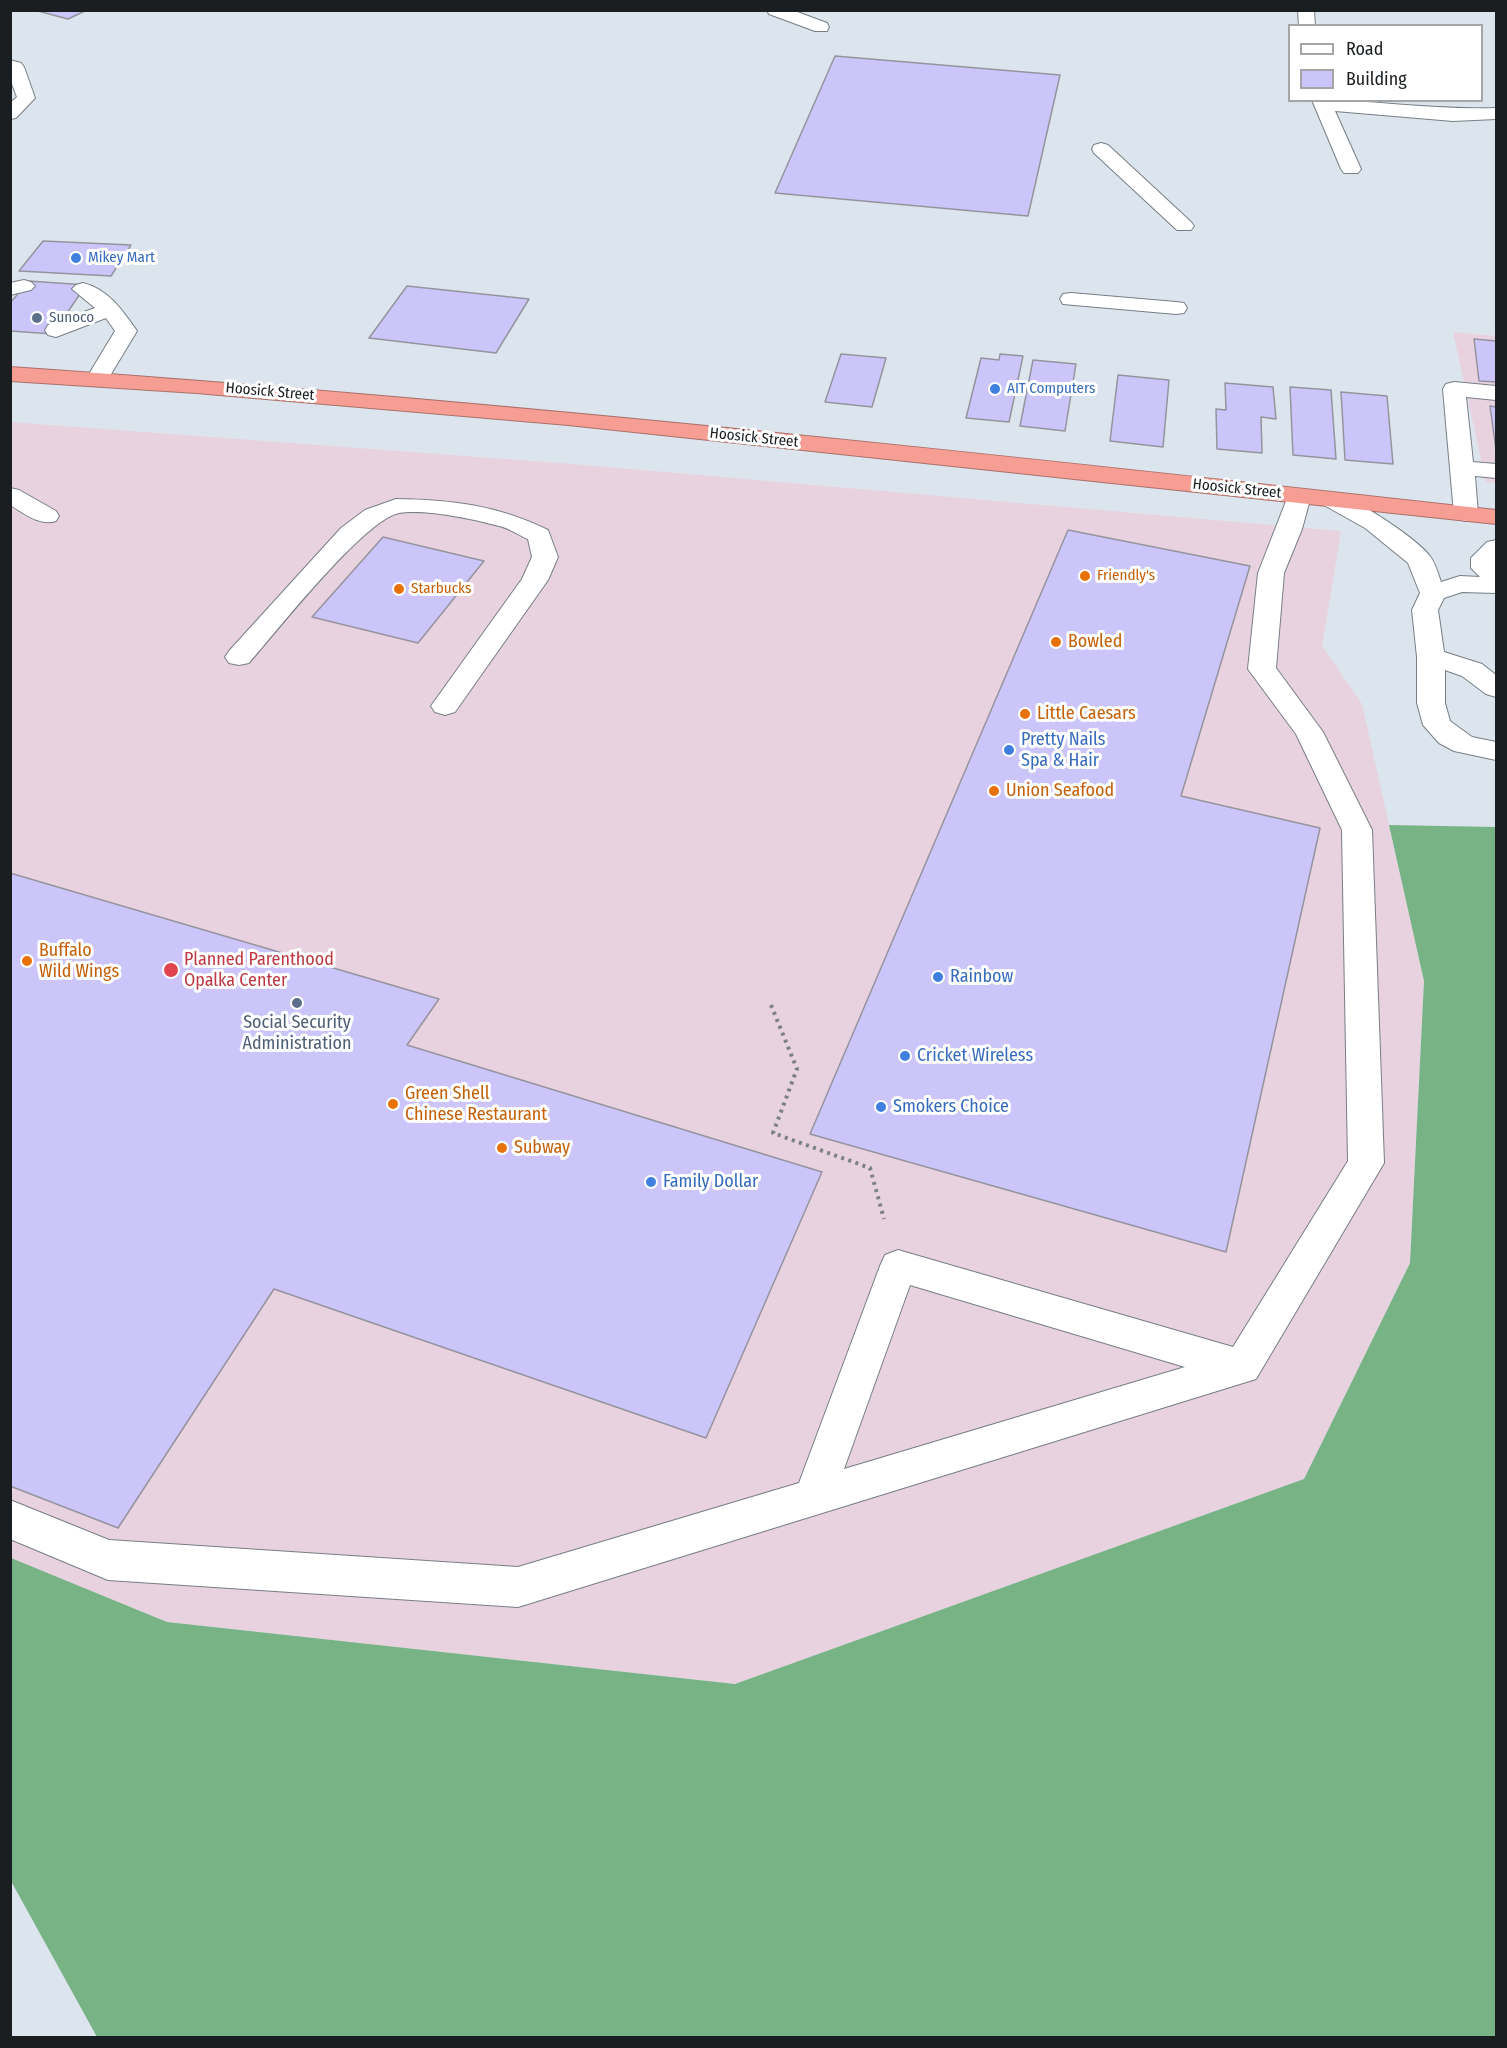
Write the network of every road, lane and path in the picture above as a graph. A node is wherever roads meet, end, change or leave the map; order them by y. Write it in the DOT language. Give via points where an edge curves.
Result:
graph roads {
  1 [pos="775,10"];
  2 [pos="821,27"];
  3 [pos="10,65"];
  4 [pos="1321,102"];
  5 [pos="10,114"];
  6 [pos="1497,114"];
  7 [pos="1101,149"];
  8 [pos="1351,170"];
  9 [pos="1184,226"];
  10 [pos="77,298"];
  11 [pos="1071,299"];
  12 [pos="1176,308"];
  13 [pos="111,309"];
  14 [pos="56,330"];
  15 [pos="10,374"];
  16 [pos="97,379"];
  17 [pos="1497,393"];
  18 [pos="1462,468"];
  19 [pos="1497,471"];
  20 [pos="10,495"];
  21 [pos="1315,498"];
  22 [pos="1466,514"];
  23 [pos="47,516"];
  24 [pos="1497,518"];
  25 [pos="1497,547"];
  26 [pos="1497,576"];
  27 [pos="1497,585"];
  28 [pos="1433,593"];
  29 [pos="239,657"];
  30 [pos="1431,657"];
  31 [pos="1497,688"];
  32 [pos="445,706"];
  33 [pos="1497,743"];
  34 [pos="1497,751"];
  35 [pos="771,1005"];
  36 [pos="898,1266"];
  37 [pos="1242,1366"];
  38 [pos="814,1496"];
  39 [pos="10,1519"];
  1 -- 2 [label="street"];
  3 -- 5 [label="street" via="15,67 26,98"];
  4 -- 6 [label="street" via="1453,115"];
  4 -- 8 [label="street"];
  7 -- 9 [label="street"];
  10 -- 13 [label="street"];
  11 -- 12 [label="street"];
  13 -- 14 [label="street"];
  13 -- 16 [label="street" via="126,331"];
  15 -- 16 [label="highway, Hoosick Street"];
  16 -- 21 [label="highway, Hoosick Street" via="562,419"];
  17 -- 18 [label="street" via="1454,389"];
  18 -- 19 [label="street"];
  18 -- 22 [label="street"];
  20 -- 23 [label="street"];
  21 -- 22 [label="highway, Hoosick Street"];
  21 -- 28 [label="street" via="1374,523 1419,559"];
  21 -- 37 [label="street" via="1289,530 1271,573 1262,669 1310,732 1357,830 1366,1163"];
  22 -- 24 [label="highway, Hoosick Street"];
  25 -- 26 [label="street" via="1484,558 1484,568"];
  27 -- 28 [label="street" via="1460,584"];
  28 -- 30 [label="street" via="1425,610"];
  29 -- 32 [label="street" via="350,533 375,514 396,506 443,507 508,520 538,535 545,557 535,580"];
  30 -- 31 [label="street" via="1472,670"];
  30 -- 33 [label="street" via="1455,720"];
  30 -- 34 [label="street" via="1431,703 1437,725 1464,744"];
  35 -- 36 [label="path" via="797,1069 773,1133 870,1168"];
  36 -- 37 [label="street"];
  36 -- 38 [label="street"];
  37 -- 38 [label="street"];
  38 -- 39 [label="street" via="518,1587 108,1560"];
}
